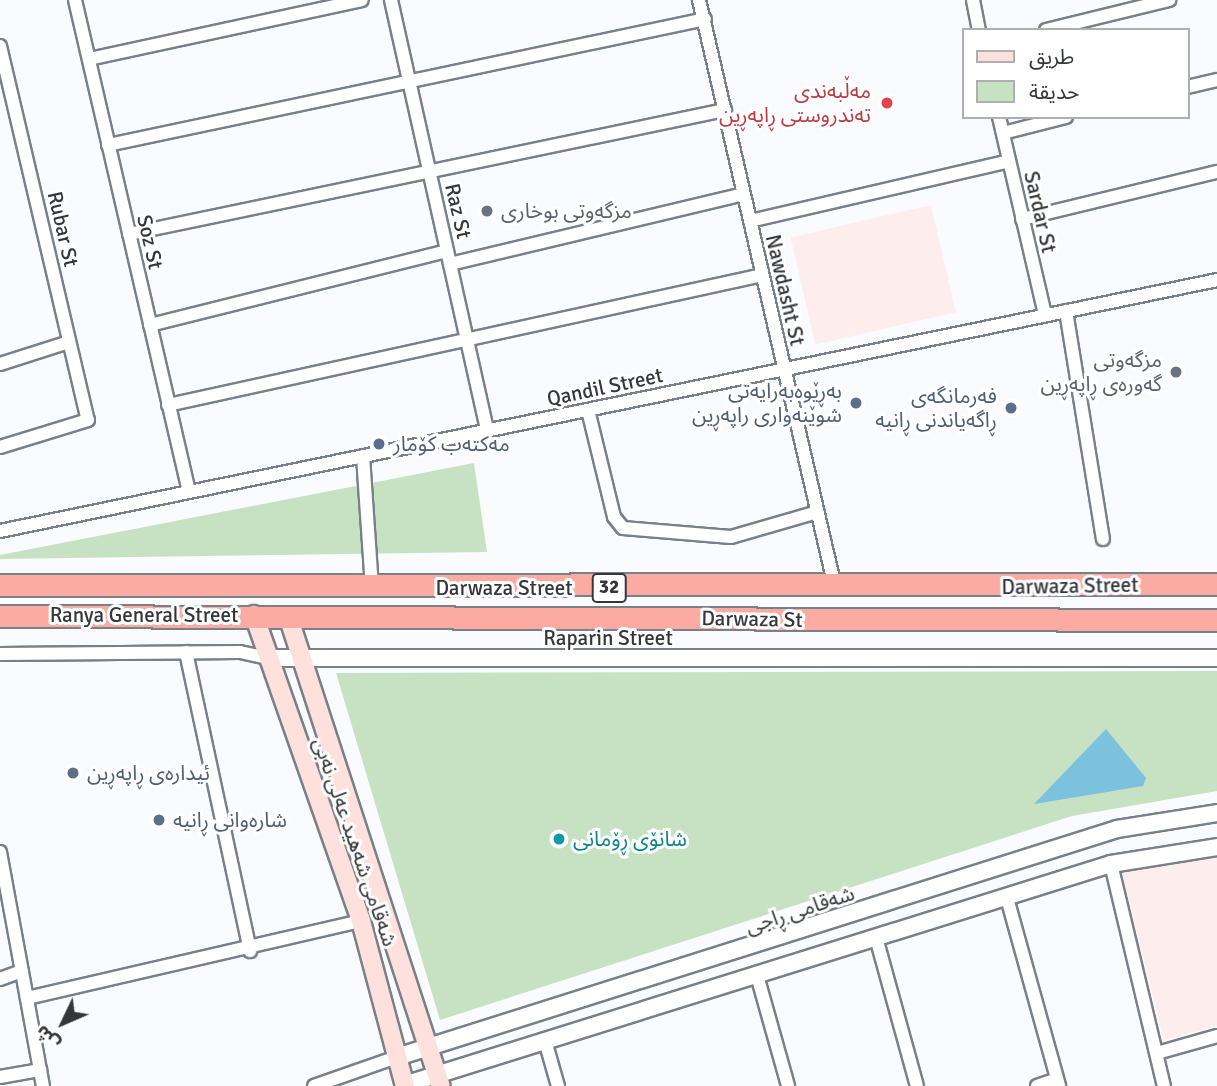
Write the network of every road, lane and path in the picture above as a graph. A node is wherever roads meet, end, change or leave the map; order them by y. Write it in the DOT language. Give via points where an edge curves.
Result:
graph roads {
  1 [pos="75,0"];
  2 [pos="362,0"];
  3 [pos="391,0"];
  4 [pos="699,0"];
  5 [pos="973,0"];
  6 [pos="1169,0"];
  7 [pos="705,19"];
  8 [pos="979,28"];
  9 [pos="1054,28"];
  10 [pos="0,46"];
  11 [pos="89,59"];
  12 [pos="1217,80"];
  13 [pos="409,81"];
  14 [pos="1189,87"];
  15 [pos="725,110"];
  16 [pos="1000,119"];
  17 [pos="1058,119"];
  18 [pos="1003,133"];
  19 [pos="108,145"];
  20 [pos="1009,161"];
  21 [pos="429,172"];
  22 [pos="1217,172"];
  23 [pos="743,194"];
  24 [pos="1022,219"];
  25 [pos="750,221"];
  26 [pos="129,234"];
  27 [pos="448,258"];
  28 [pos="762,275"];
  29 [pos="1217,280"];
  30 [pos="1066,311"];
  31 [pos="1045,316"];
  32 [pos="150,326"];
  33 [pos="466,338"];
  34 [pos="69,342"];
  35 [pos="0,364"];
  36 [pos="784,369"];
  37 [pos="168,405"];
  38 [pos="588,410"];
  39 [pos="487,430"];
  40 [pos="0,447"];
  41 [pos="363,456"];
  42 [pos="189,492"];
  43 [pos="817,512"];
  44 [pos="0,531"];
  45 [pos="1103,539"];
  46 [pos="1190,584"];
  47 [pos="1217,584"];
  48 [pos="0,585"];
  49 [pos="372,587"];
  50 [pos="835,588"];
  51 [pos="254,615"];
  52 [pos="0,616"];
  53 [pos="288,616"];
  54 [pos="1190,620"];
  55 [pos="1217,620"];
  56 [pos="186,652"];
  57 [pos="0,654"];
  58 [pos="268,658"];
  59 [pos="1217,658"];
  60 [pos="300,659"];
  61 [pos="1217,813"];
  62 [pos="1217,847"];
  63 [pos="0,856"];
  64 [pos="1111,864"];
  65 [pos="1007,898"];
  66 [pos="361,921"];
  67 [pos="877,940"];
  68 [pos="250,951"];
  69 [pos="22,971"];
  70 [pos="0,979"];
  71 [pos="758,979"];
  72 [pos="27,998"];
  73 [pos="1217,1036"];
  74 [pos="546,1044"];
  75 [pos="430,1049"];
  76 [pos="1157,1053"];
  77 [pos="397,1057"];
  78 [pos="40,1070"];
  79 [pos="0,1077"];
  80 [pos="440,1082"];
  81 [pos="1058,1083"];
  82 [pos="43,1086"];
  83 [pos="314,1086"];
  84 [pos="403,1086"];
  85 [pos="558,1086"];
  86 [pos="788,1086"];
  87 [pos="917,1086"];
  88 [pos="1037,1086"];
  89 [pos="1164,1086"];
  1 -- 11 [label="street, Soz St"];
  2 -- 11 [label="street"];
  3 -- 13 [label="street, Raz St"];
  4 -- 7 [label="street, Nawdasht St"];
  5 -- 8 [label="street"];
  6 -- 9 [label="street"];
  7 -- 13 [label="street"];
  7 -- 15 [label="street, Nawdasht St"];
  10 -- 34 [label="street, Rubar St"];
  11 -- 19 [label="street, Soz St"];
  12 -- 14 [label="street"];
  13 -- 19 [label="street"];
  13 -- 21 [label="street, Raz St"];
  15 -- 21 [label="street"];
  15 -- 23 [label="street, Nawdasht St"];
  16 -- 18 [label="street, Sardar St"];
  17 -- 18 [label="street"];
  18 -- 20 [label="street, Sardar St"];
  19 -- 26 [label="street, Soz St"];
  20 -- 24 [label="street, Sardar St"];
  20 -- 25 [label="street"];
  21 -- 26 [label="street"];
  21 -- 27 [label="street, Raz St"];
  22 -- 24 [label="street"];
  23 -- 25 [label="street, Nawdasht St"];
  23 -- 27 [label="street"];
  24 -- 31 [label="street, Sardar St"];
  25 -- 28 [label="street, Nawdasht St"];
  26 -- 32 [label="street, Soz St"];
  27 -- 32 [label="street"];
  27 -- 33 [label="street, Raz St"];
  28 -- 33 [label="street"];
  28 -- 36 [label="street, Nawdasht St"];
  29 -- 30 [label="street, Qandil Street"];
  30 -- 31 [label="street, Qandil Street"];
  30 -- 45 [label="street"];
  31 -- 36 [label="street, Qandil Street"];
  32 -- 37 [label="street, Soz St"];
  33 -- 37 [label="street"];
  33 -- 39 [label="street, Raz St"];
  34 -- 35 [label="street"];
  34 -- 40 [label="street, Rubar St" via="88,420"];
  36 -- 38 [label="street, Qandil Street"];
  36 -- 43 [label="street, Nawdasht St"];
  37 -- 42 [label="street, Soz St"];
  38 -- 39 [label="street, Qandil Street"];
  38 -- 43 [label="street" via="614,517 623,528 731,537"];
  39 -- 41 [label="street, Qandil Street"];
  41 -- 42 [label="street, Qandil Street"];
  41 -- 49 [label="street"];
  42 -- 44 [label="street, Qandil Street"];
  43 -- 50 [label="street, Nawdasht St"];
  46 -- 47 [label="highway, Darwaza Street / 32"];
  46 -- 50 [label="highway, Darwaza Street / 32"];
  46 -- 54 [label="highway"];
  48 -- 49 [label="highway, Darwaza Street / 32"];
  49 -- 50 [label="highway, Darwaza Street / 32"];
  51 -- 52 [label="highway, Ranya General Street / 32"];
  51 -- 53 [label="highway, Ranya General Street / 32"];
  51 -- 58 [label="main road, شەقامی شەهید عەلی نەبی"];
  53 -- 54 [label="highway, Darwaza St / 32"];
  53 -- 60 [label="main road, شەقامی شەهید عەلی نەبی"];
  54 -- 55 [label="highway, Darwaza St / 32"];
  56 -- 57 [label="street, Raparin Street"];
  56 -- 58 [label="street, Raparin Street"];
  56 -- 68 [label="street"];
  58 -- 60 [label="street, Raparin Street"];
  58 -- 66 [label="main road, شەقامی شەهید عەلی نەبی"];
  59 -- 60 [label="street, Raparin Street"];
  60 -- 75 [label="main road, شەقامی شەهید عەلی نەبی"];
  61 -- 75 [label="street, شەقامی ڕاجی" via="1117,829"];
  62 -- 64 [label="street"];
  63 -- 69 [label="street"];
  64 -- 65 [label="street"];
  64 -- 76 [label="street"];
  65 -- 67 [label="street"];
  65 -- 81 [label="street"];
  66 -- 68 [label="street"];
  66 -- 77 [label="main road, شەقامی شەهید عەلی نەبی"];
  67 -- 71 [label="street"];
  67 -- 87 [label="street"];
  68 -- 72 [label="street"];
  69 -- 70 [label="street"];
  69 -- 72 [label="street"];
  71 -- 74 [label="street"];
  71 -- 86 [label="street"];
  72 -- 78 [label="street"];
  73 -- 76 [label="street"];
  74 -- 80 [label="street"];
  74 -- 85 [label="street"];
  75 -- 77 [label="street, شەقامی ڕاجی"];
  75 -- 80 [label="main road, شەقامی شەهید عەلی نەبی"];
  76 -- 89 [label="street"];
  77 -- 83 [label="street"];
  77 -- 84 [label="main road, شەقامی شەهید عەلی نەبی"];
  78 -- 79 [label="street"];
  78 -- 82 [label="street"];
  80 -- 84 [label="street"];
  81 -- 88 [label="street"];
}
